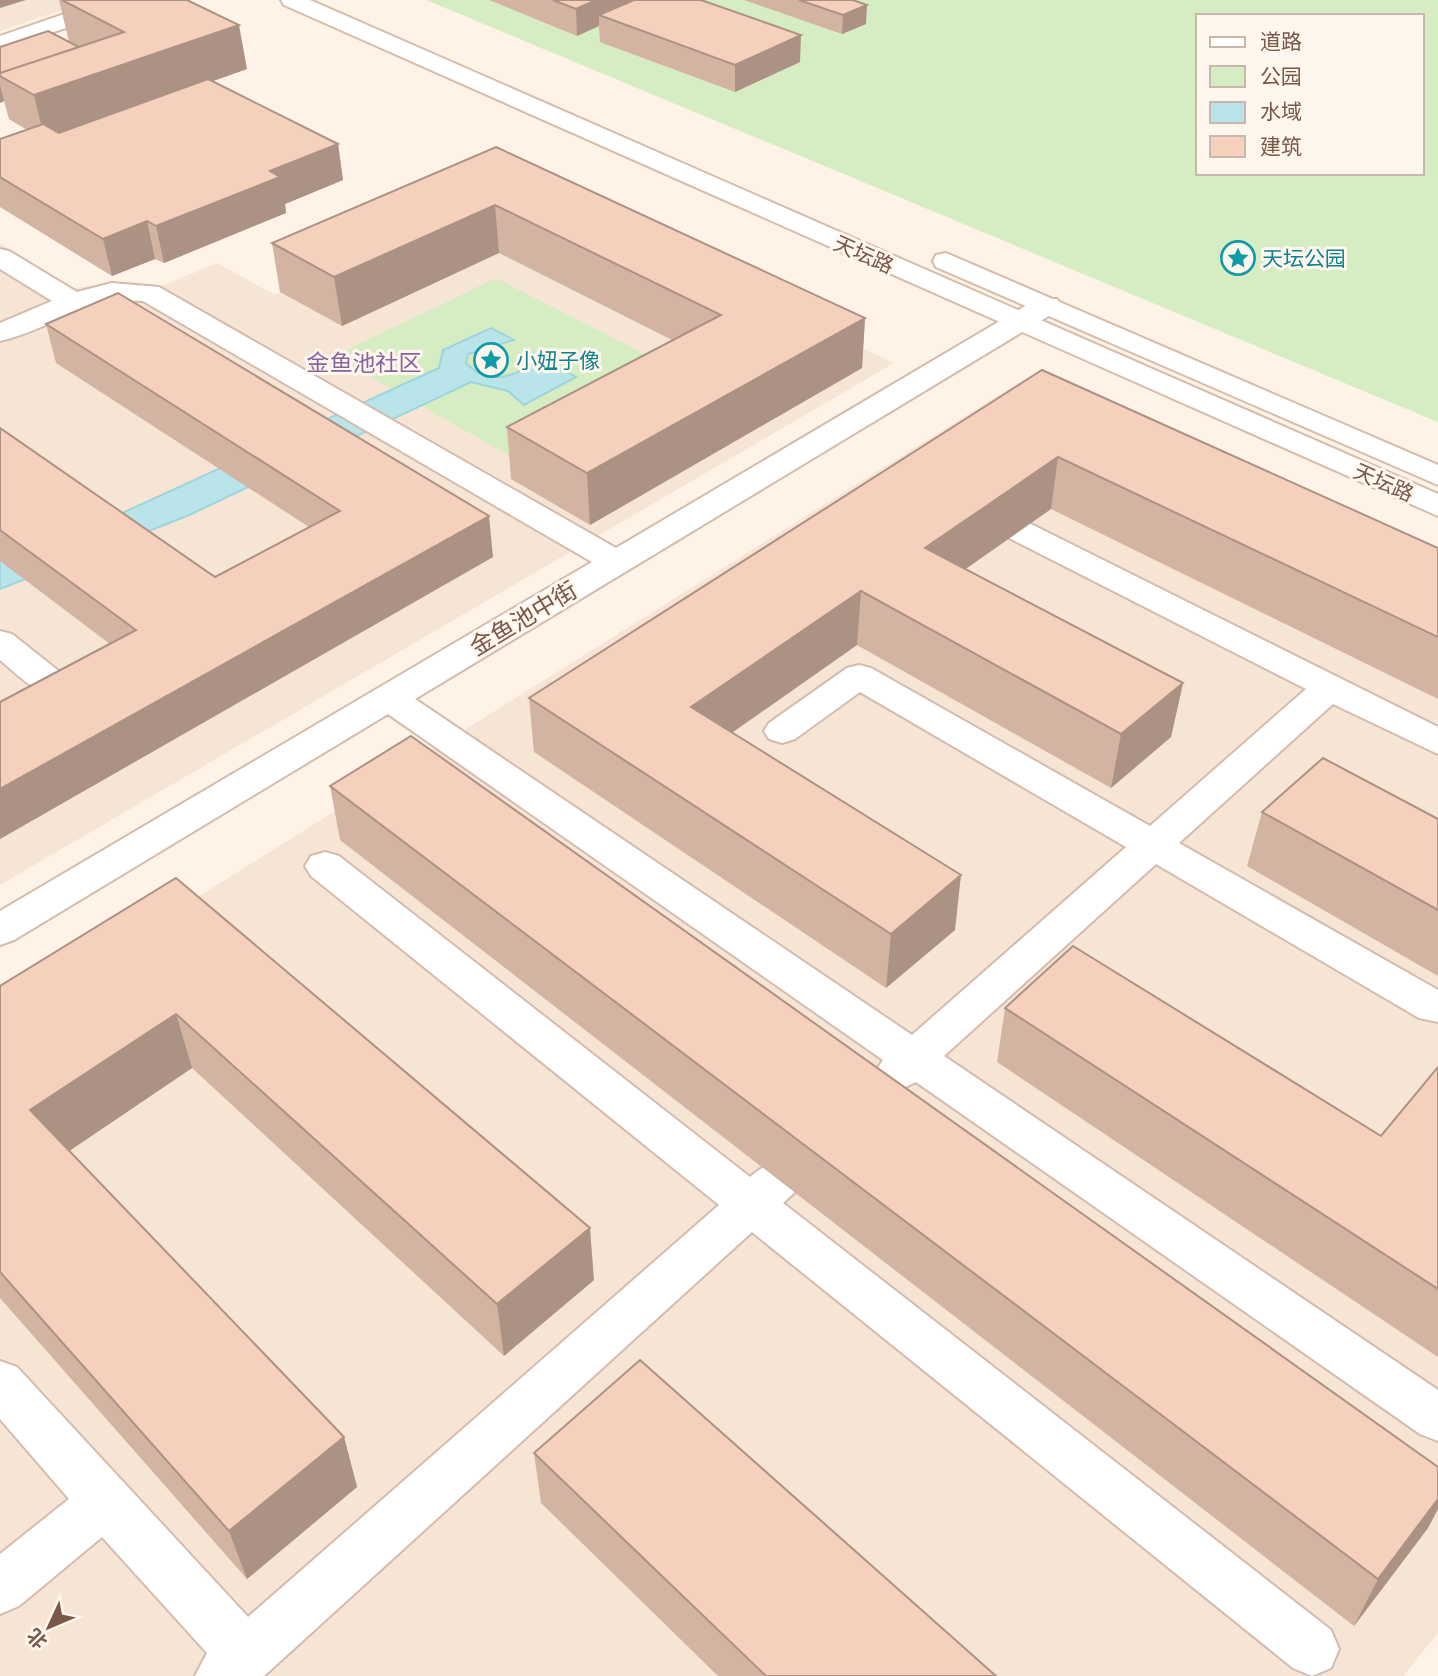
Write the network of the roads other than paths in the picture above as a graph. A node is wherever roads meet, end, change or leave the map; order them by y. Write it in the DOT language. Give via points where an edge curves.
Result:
graph roads {
  1 [pos="126,0"];
  2 [pos="292,0"];
  3 [pos="342,0"];
  4 [pos="0,43"];
  5 [pos="0,257"];
  6 [pos="73,303"];
  7 [pos="1047,305"];
  8 [pos="1017,322"];
  9 [pos="0,333"];
  10 [pos="1438,476"];
  11 [pos="1438,506"];
  12 [pos="1020,531"];
  13 [pos="617,562"];
  14 [pos="0,642"];
  15 [pos="52,684"];
  16 [pos="1330,688"];
  17 [pos="389,698"];
  18 [pos="782,731"];
  19 [pos="1438,742"];
  20 [pos="1153,845"];
  21 [pos="325,866"];
  22 [pos="0,930"];
  23 [pos="1434,1007"];
  24 [pos="915,1058"];
  25 [pos="866,1101"];
  26 [pos="764,1192"];
  27 [pos="0,1383"];
  28 [pos="1438,1418"];
  29 [pos="105,1502"];
  30 [pos="0,1588"];
  31 [pos="1312,1650"];
  32 [pos="235,1666"];
  1 -- 4 [label="street"];
  2 -- 8 [label="street, 天坛路"];
  3 -- 7 [label="street, 天坛路"];
  5 -- 6 [label="street"];
  6 -- 9 [label="street"];
  6 -- 13 [label="street" via="112,291 149,293"];
  7 -- 8 [label="street, 金鱼池中街"];
  7 -- 10 [label="street, 天坛路"];
  8 -- 11 [label="street, 天坛路"];
  8 -- 13 [label="street, 金鱼池中街"];
  12 -- 16 [label="street"];
  13 -- 17 [label="street, 金鱼池中街"];
  14 -- 15 [label="street"];
  16 -- 19 [label="street"];
  16 -- 20 [label="street"];
  17 -- 22 [label="street, 金鱼池中街"];
  17 -- 24 [label="street"];
  18 -- 20 [label="street" via="859,676"];
  20 -- 23 [label="street"];
  20 -- 24 [label="street"];
  21 -- 26 [label="street"];
  24 -- 25 [label="street"];
  24 -- 28 [label="street"];
  26 -- 31 [label="street"];
  26 -- 32 [label="street"];
  27 -- 29 [label="street"];
  29 -- 30 [label="street"];
  29 -- 32 [label="street"];
}
